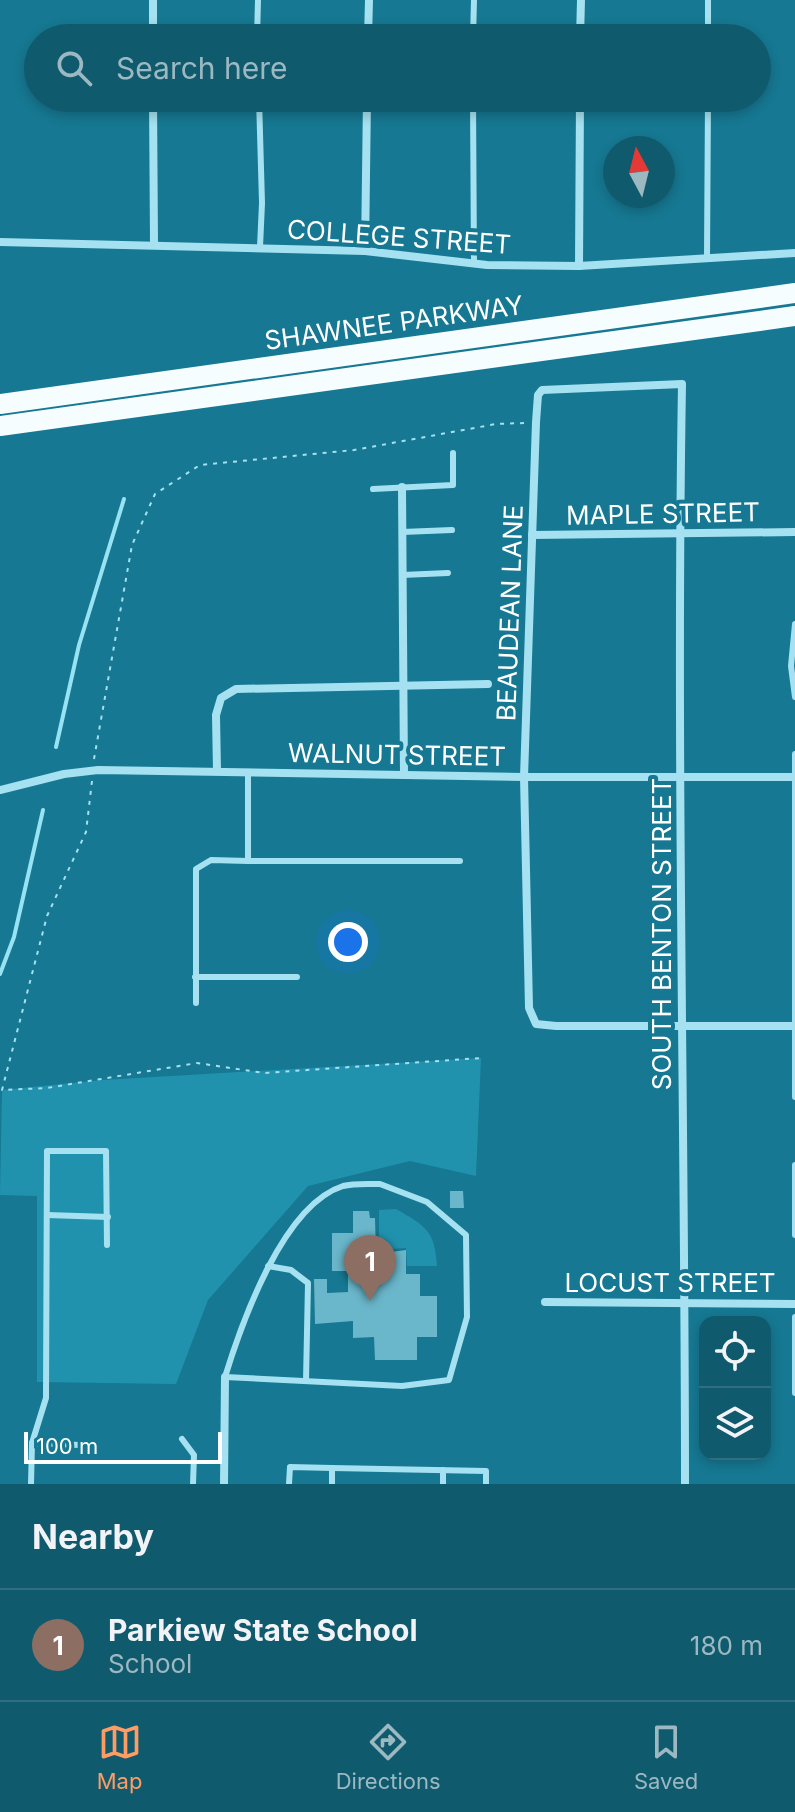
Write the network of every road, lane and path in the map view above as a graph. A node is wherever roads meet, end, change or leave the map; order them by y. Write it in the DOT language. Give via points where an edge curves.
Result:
graph roads {
  1 [pos="153,0"];
  2 [pos="258,0"];
  3 [pos="369,0"];
  4 [pos="474,0"];
  5 [pos="581,0"];
  6 [pos="708,0"];
  7 [pos="153,24"];
  8 [pos="257,24"];
  9 [pos="368,24"];
  10 [pos="473,24"];
  11 [pos="580,24"];
  12 [pos="708,24"];
  13 [pos="153,112"];
  14 [pos="259,112"];
  15 [pos="367,112"];
  16 [pos="473,112"];
  17 [pos="580,112"];
  18 [pos="708,112"];
  19 [pos="0,242"];
  20 [pos="154,243"];
  21 [pos="260,247"];
  22 [pos="365,251"];
  23 [pos="795,253"];
  24 [pos="707,258"];
  25 [pos="474,264"];
  26 [pos="579,266"];
  27 [pos="795,293"];
  28 [pos="795,316"];
  29 [pos="538,395"];
  30 [pos="0,404"];
  31 [pos="536,422"];
  32 [pos="0,426"];
  33 [pos="453,453"];
  34 [pos="402,487"];
  35 [pos="373,489"];
  36 [pos="452,530"];
  37 [pos="402,532"];
  38 [pos="680,532"];
  39 [pos="795,532"];
  40 [pos="532,535"];
  41 [pos="448,573"];
  42 [pos="402,575"];
  43 [pos="795,624"];
  44 [pos="403,684"];
  45 [pos="488,684"];
  46 [pos="795,697"];
  47 [pos="795,754"];
  48 [pos="93,770"];
  49 [pos="217,771"];
  50 [pos="248,772"];
  51 [pos="404,775"];
  52 [pos="524,777"];
  53 [pos="681,777"];
  54 [pos="795,777"];
  55 [pos="0,790"];
  56 [pos="248,861"];
  57 [pos="460,861"];
  58 [pos="195,977"];
  59 [pos="297,977"];
  60 [pos="196,1003"];
  61 [pos="683,1026"];
  62 [pos="795,1026"];
  63 [pos="481,1058"];
  64 [pos="795,1097"];
  65 [pos="795,1165"];
  66 [pos="47,1215"];
  67 [pos="108,1217"];
  68 [pos="795,1235"];
  69 [pos="107,1245"];
  70 [pos="268,1266"];
  71 [pos="545,1302"];
  72 [pos="685,1303"];
  73 [pos="795,1304"];
  74 [pos="795,1317"];
  75 [pos="225,1377"];
  76 [pos="306,1381"];
  77 [pos="795,1393"];
  78 [pos="182,1439"];
  79 [pos="32,1443"];
  80 [pos="80,1445"];
  81 [pos="332,1468"];
  82 [pos="443,1470"];
  83 [pos="31,1484"];
  84 [pos="193,1484"];
  85 [pos="224,1484"];
  86 [pos="289,1484"];
  87 [pos="332,1484"];
  88 [pos="443,1484"];
  89 [pos="486,1484"];
  90 [pos="685,1484"];
  1 -- 7 [label="street"];
  2 -- 8 [label="lane"];
  3 -- 9 [label="street"];
  4 -- 10 [label="lane"];
  5 -- 11 [label="street"];
  6 -- 12 [label="lane"];
  13 -- 20 [label="street"];
  14 -- 21 [label="lane"];
  15 -- 22 [label="street"];
  16 -- 25 [label="lane"];
  17 -- 26 [label="street"];
  18 -- 24 [label="lane"];
  19 -- 20 [label="street, COLLEGE STREET"];
  20 -- 21 [label="street, COLLEGE STREET"];
  21 -- 22 [label="street, COLLEGE STREET"];
  22 -- 25 [label="street, COLLEGE STREET"];
  23 -- 24 [label="street, COLLEGE STREET"];
  24 -- 26 [label="street, COLLEGE STREET"];
  25 -- 26 [label="street, COLLEGE STREET"];
  27 -- 30 [label="highway, SHAWNEE PARKWAY"];
  28 -- 32 [label="highway, SHAWNEE PARKWAY"];
  29 -- 31 [label="street, BEAUDEAN LANE"];
  29 -- 38 [label="street, SOUTH BENTON STREET" via="542,390 682,384"];
  31 -- 40 [label="street, BEAUDEAN LANE"];
  31 -- 48 [label="path" via="496,424 354,450 200,465 155,494 132,545"];
  33 -- 34 [label="lane" via="453,485"];
  34 -- 35 [label="lane"];
  34 -- 37 [label="street"];
  36 -- 37 [label="lane"];
  37 -- 42 [label="street"];
  38 -- 39 [label="street, MAPLE STREET"];
  38 -- 40 [label="street, MAPLE STREET"];
  38 -- 53 [label="street, SOUTH BENTON STREET"];
  40 -- 52 [label="street, BEAUDEAN LANE"];
  41 -- 42 [label="lane"];
  42 -- 44 [label="street"];
  43 -- 46 [label="lane"];
  44 -- 45 [label="street"];
  44 -- 49 [label="street" via="236,689 221,698 216,715"];
  44 -- 51 [label="street"];
  47 -- 54 [label="lane"];
  48 -- 49 [label="street, WALNUT STREET"];
  48 -- 55 [label="street, WALNUT STREET"];
  48 -- 63 [label="path" via="86,832 47,916 2,1090 47,1088 197,1063 264,1073"];
  49 -- 50 [label="street, WALNUT STREET"];
  50 -- 51 [label="street, WALNUT STREET"];
  50 -- 56 [label="lane"];
  51 -- 52 [label="street, WALNUT STREET"];
  52 -- 53 [label="street, WALNUT STREET"];
  52 -- 61 [label="street, BEAUDEAN LANE" via="529,1008 536,1024"];
  53 -- 54 [label="street, WALNUT STREET"];
  53 -- 61 [label="street, SOUTH BENTON STREET"];
  54 -- 62 [label="lane"];
  56 -- 57 [label="lane"];
  56 -- 58 [label="lane" via="211,860 196,869"];
  58 -- 59 [label="lane"];
  58 -- 60 [label="lane"];
  61 -- 62 [label="street"];
  61 -- 72 [label="street, SOUTH BENTON STREET"];
  62 -- 64 [label="lane"];
  65 -- 68 [label="lane"];
  66 -- 67 [label="lane"];
  66 -- 67 [label="lane" via="47,1151 106,1151"];
  66 -- 79 [label="lane" via="46,1398"];
  67 -- 69 [label="lane"];
  70 -- 75 [label="lane"];
  70 -- 76 [label="lane" via="291,1270 308,1283"];
  70 -- 76 [label="lane" via="310,1206 343,1186 380,1184 427,1202 466,1235 467,1317 449,1380 402,1386"];
  71 -- 72 [label="street, LOCUST STREET"];
  72 -- 73 [label="street, LOCUST STREET"];
  72 -- 90 [label="street, SOUTH BENTON STREET"];
  74 -- 77 [label="lane"];
  75 -- 76 [label="lane"];
  75 -- 85 [label="street"];
  78 -- 84 [label="lane" via="194,1455"];
  79 -- 80 [label="lane"];
  79 -- 83 [label="lane"];
  81 -- 82 [label="lane"];
  81 -- 86 [label="lane" via="290,1467"];
  81 -- 87 [label="lane"];
  82 -- 88 [label="lane"];
  82 -- 89 [label="lane" via="486,1471"];
}
